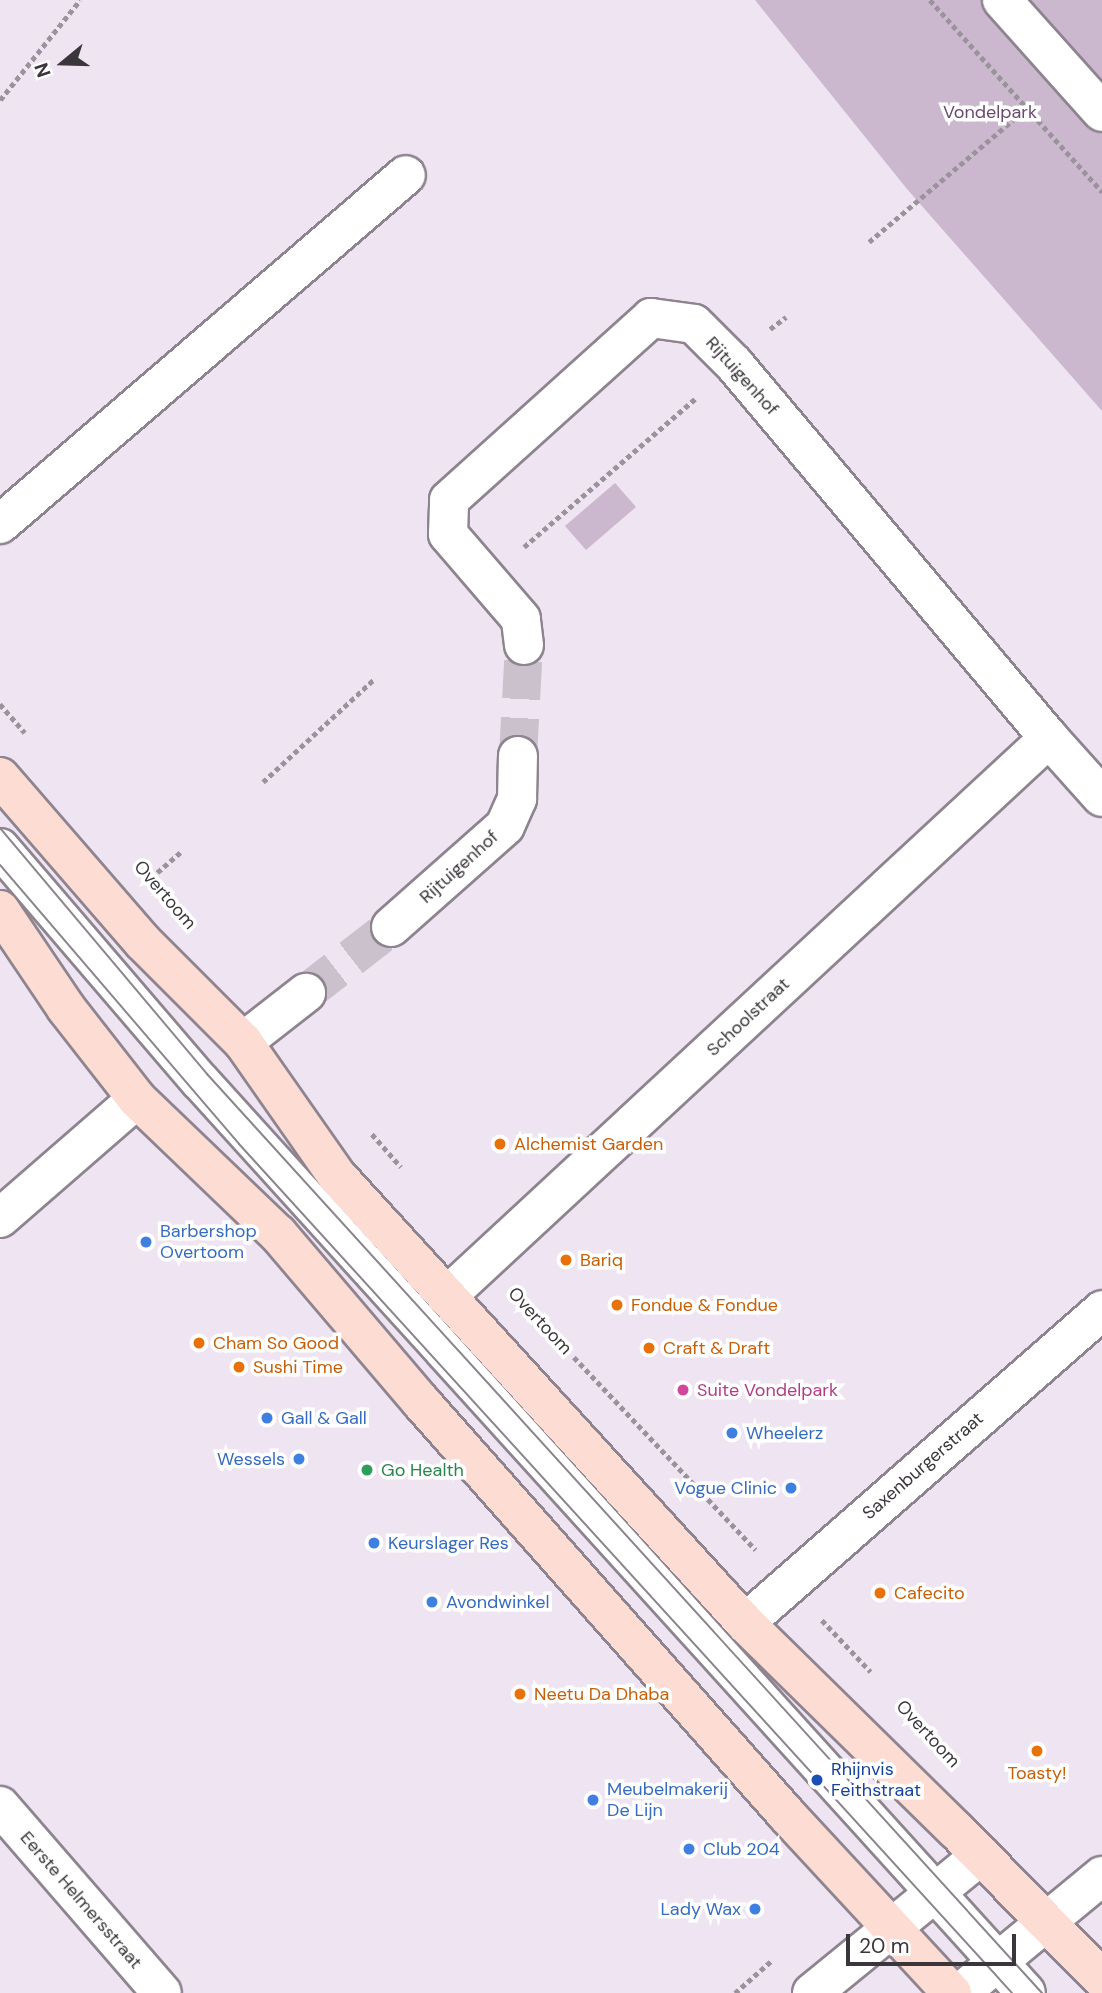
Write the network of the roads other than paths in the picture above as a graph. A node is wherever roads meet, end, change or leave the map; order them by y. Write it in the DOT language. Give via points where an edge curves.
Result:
graph roads {
  1 [pos="1006,2"];
  2 [pos="1102,112"];
  3 [pos="406,175"];
  4 [pos="0,524"];
  5 [pos="524,645"];
  6 [pos="1049,738"];
  7 [pos="517,756"];
  8 [pos="0,778"];
  9 [pos="1102,797"];
  10 [pos="0,848"];
  11 [pos="0,910"];
  12 [pos="391,928"];
  13 [pos="306,993"];
  14 [pos="243,1042"];
  15 [pos="137,1099"];
  16 [pos="0,1218"];
  17 [pos="447,1296"];
  18 [pos="1102,1310"];
  19 [pos="745,1623"];
  20 [pos="0,1806"];
  21 [pos="981,1855"];
  22 [pos="1102,1876"];
  23 [pos="935,1892"];
  24 [pos="1045,1921"];
  25 [pos="890,1927"];
  26 [pos="998,1961"];
  27 [pos="1102,1979"];
  28 [pos="162,1993"];
  29 [pos="812,1993"];
  30 [pos="952,1993"];
  31 [pos="960,1993"];
  32 [pos="1026,1993"];
  1 -- 2 [label="street"];
  3 -- 4 [label="street"];
  5 -- 6 [label="street, Rijtuigenhof" via="521,619 448,534 449,500 650,318 694,324 734,364"];
  6 -- 9 [label="street, Rijtuigenhof"];
  6 -- 17 [label="street, Schoolstraat"];
  7 -- 12 [label="street, Rijtuigenhof" via="517,799 505,826"];
  8 -- 14 [label="main road" via="143,942"];
  10 -- 23 [label="street" via="200,1081"];
  11 -- 15 [label="main road" via="66,1008"];
  13 -- 14 [label="street"];
  14 -- 17 [label="main road" via="337,1176"];
  15 -- 16 [label="street"];
  15 -- 25 [label="main road" via="278,1234 430,1412"];
  17 -- 19 [label="main road"];
  18 -- 19 [label="street, Saxenburgerstraat"];
  19 -- 21 [label="main road"];
  20 -- 28 [label="street, Eerste Helmersstraat"];
  21 -- 23 [label="street"];
  21 -- 24 [label="main road"];
  22 -- 24 [label="street"];
  23 -- 25 [label="street"];
  23 -- 26 [label="street"];
  24 -- 26 [label="street"];
  24 -- 27 [label="main road"];
  25 -- 29 [label="street"];
  25 -- 30 [label="main road"];
  26 -- 31 [label="street"];
  26 -- 32 [label="street"];
}
